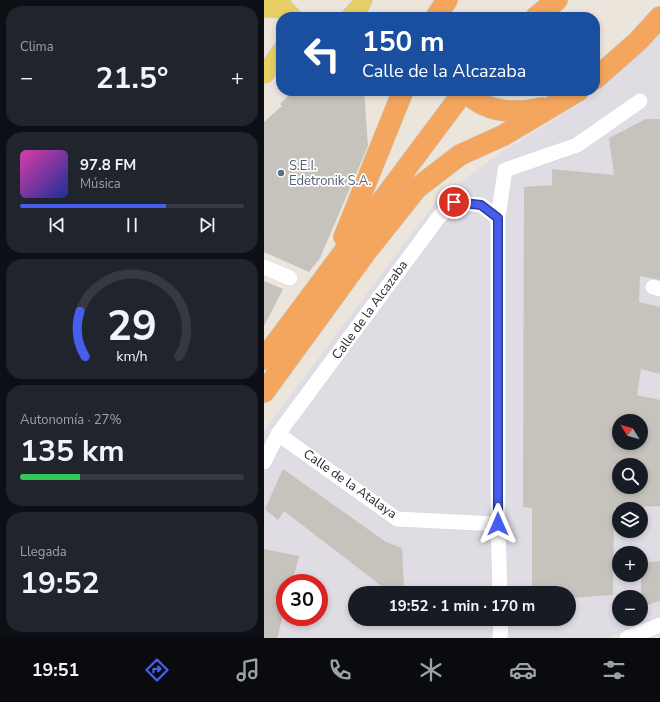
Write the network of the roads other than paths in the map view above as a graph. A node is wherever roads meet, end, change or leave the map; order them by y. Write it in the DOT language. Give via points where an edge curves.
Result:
graph roads {
  1 [pos="363,0"];
  2 [pos="447,0"];
  3 [pos="461,0"];
  4 [pos="557,0"];
  5 [pos="657,0"];
  6 [pos="264,8"];
  7 [pos="286,9"];
  8 [pos="355,12"];
  9 [pos="439,12"];
  10 [pos="455,12"];
  11 [pos="542,12"];
  12 [pos="660,17"];
  13 [pos="638,41"];
  14 [pos="276,58"];
  15 [pos="276,66"];
  16 [pos="264,74"];
  17 [pos="600,75"];
  18 [pos="397,96"];
  19 [pos="401,96"];
  20 [pos="465,96"];
  21 [pos="471,96"];
  22 [pos="569,96"];
  23 [pos="640,101"];
  24 [pos="552,106"];
  25 [pos="394,117"];
  26 [pos="498,218"];
  27 [pos="264,267"];
  28 [pos="290,278"];
  29 [pos="325,278"];
  30 [pos="264,360"];
  31 [pos="264,392"];
  32 [pos="278,434"];
  33 [pos="264,462"];
  34 [pos="498,524"];
  35 [pos="500,586"];
  36 [pos="660,625"];
  37 [pos="501,626"];
  38 [pos="500,638"];
  39 [pos="626,638"];
  1 -- 8 [label="main road"];
  2 -- 9 [label="highway"];
  3 -- 10 [label="highway"];
  4 -- 11 [label="highway"];
  5 -- 13 [label="highway"];
  6 -- 7 [label="main road"];
  12 -- 13 [label="highway"];
  13 -- 17 [label="highway"];
  14 -- 16 [label="main road"];
  15 -- 16 [label="main road"];
  18 -- 25 [label="highway"];
  19 -- 25 [label="highway"];
  20 -- 29 [label="highway"];
  21 -- 24 [label="highway" via="497,110 524,112"];
  22 -- 24 [label="highway"];
  23 -- 26 [label="street" via="577,145 505,170"];
  24 -- 31 [label="highway" via="504,135 460,155 417,188 366,252"];
  25 -- 29 [label="highway" via="352,221"];
  26 -- 32 [label="street, Calle de la Alcazaba" via="481,205 454,202 438,218"];
  26 -- 34 [label="street"];
  27 -- 28 [label="street"];
  29 -- 30 [label="highway"];
  32 -- 33 [label="street, Calle de la Alcazaba"];
  32 -- 34 [label="street, Calle de la Atalaya" via="397,519"];
  34 -- 35 [label="street"];
  36 -- 39 [label="street"];
  37 -- 38 [label="street"];
}
